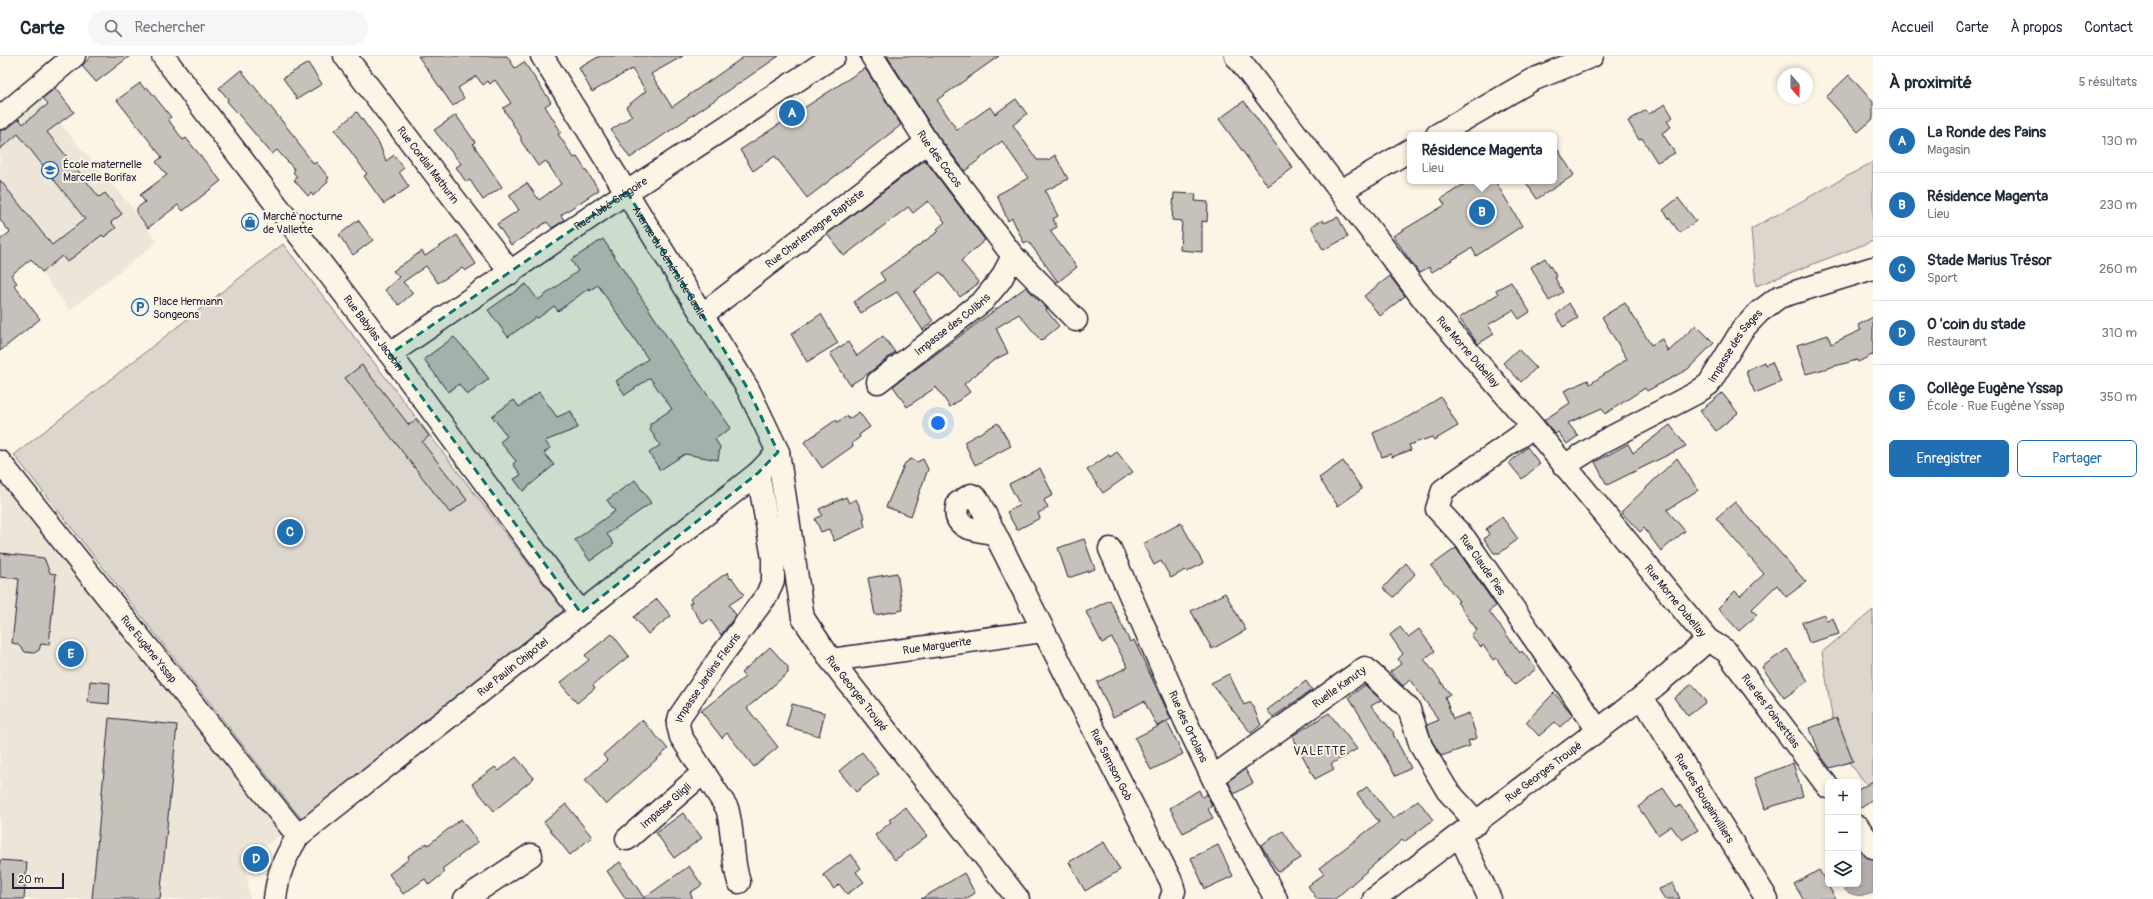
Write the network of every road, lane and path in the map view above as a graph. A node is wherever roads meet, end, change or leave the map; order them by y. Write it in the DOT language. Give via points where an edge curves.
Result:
graph roads {
  1 [pos="74,56"];
  2 [pos="163,56"];
  3 [pos="345,56"];
  4 [pos="872,56"];
  5 [pos="1236,56"];
  6 [pos="1592,56"];
  7 [pos="827,58"];
  8 [pos="552,59"];
  9 [pos="0,118"];
  10 [pos="1442,132"];
  11 [pos="927,142"];
  12 [pos="1407,152"];
  13 [pos="1341,191"];
  14 [pos="627,192"];
  15 [pos="1014,256"];
  16 [pos="1873,268"];
  17 [pos="511,273"];
  18 [pos="702,315"];
  19 [pos="1076,320"];
  20 [pos="390,354"];
  21 [pos="878,382"];
  22 [pos="1533,427"];
  23 [pos="778,452"];
  24 [pos="0,462"];
  25 [pos="1564,466"];
  26 [pos="758,473"];
  27 [pos="994,533"];
  28 [pos="1110,550"];
  29 [pos="581,613"];
  30 [pos="1043,631"];
  31 [pos="1708,640"];
  32 [pos="831,660"];
  33 [pos="1642,697"];
  34 [pos="1598,730"];
  35 [pos="704,772"];
  36 [pos="1213,777"];
  37 [pos="1825,783"];
  38 [pos="1477,823"];
  39 [pos="1861,831"];
  40 [pos="298,836"];
  41 [pos="1460,836"];
  42 [pos="627,840"];
  43 [pos="1873,847"];
  44 [pos="531,855"];
  45 [pos="739,882"];
  46 [pos="275,899"];
  47 [pos="465,899"];
  48 [pos="1018,899"];
  49 [pos="1171,899"];
  50 [pos="1276,899"];
  51 [pos="1374,899"];
  52 [pos="1490,899"];
  53 [pos="1767,899"];
  1 -- 9 [label="street"];
  2 -- 20 [label="street, Rue Babylas Jacobin"];
  3 -- 17 [label="street, Rue Cordial Mathurin"];
  4 -- 11 [label="street, Rue des Cocos"];
  5 -- 13 [label="street, Rue Morne Dubellay"];
  6 -- 10 [label="street" via="1532,80"];
  7 -- 14 [label="street, Rue Abbé Grégoire"];
  8 -- 14 [label="street, Avenue du Général de Gaulle"];
  11 -- 15 [label="street, Rue des Cocos"];
  11 -- 18 [label="street, Rue Charlemagne Baptiste"];
  12 -- 13 [label="street"];
  13 -- 22 [label="street, Rue Morne Dubellay" via="1428,305"];
  14 -- 17 [label="street, Rue Abbé Grégoire"];
  14 -- 18 [label="street, Avenue du Général de Gaulle"];
  15 -- 19 [label="street, Rue des Cocos"];
  15 -- 21 [label="street, Impasse des Colibris" via="983,301"];
  16 -- 25 [label="street, Impasse des Sages" via="1779,297 1748,323 1709,384 1604,441"];
  17 -- 20 [label="street, Rue Abbé Grégoire"];
  18 -- 23 [label="street, Avenue du Général de Gaulle" via="748,390"];
  20 -- 29 [label="street, Rue Babylas Jacobin"];
  22 -- 25 [label="street, Rue Morne Dubellay"];
  22 -- 34 [label="street, Rue Claude Pies" via="1443,490 1437,509 1465,539"];
  23 -- 26 [label="street, Rue Paulin Chipotel"];
  23 -- 32 [label="street, Rue Georges Troupé" via="801,608 804,618"];
  24 -- 40 [label="street, Rue Eugène Yssap"];
  25 -- 31 [label="street, Rue Morne Dubellay"];
  26 -- 29 [label="street, Rue Paulin Chipotel"];
  26 -- 35 [label="street, Impasse Jardins Fleuris" via="773,558 773,580 768,595 719,659 680,716 678,725 680,737"];
  27 -- 30 [label="street, Rue Samson Gob"];
  28 -- 36 [label="street, Rue des Ortolans"];
  29 -- 40 [label="street, Rue Paulin Chipotel"];
  30 -- 32 [label="street, Rue Marguerite"];
  30 -- 49 [label="street, Rue Samson Gob" via="1171,881 1174,891"];
  31 -- 33 [label="street, Rue Georges Troupé"];
  31 -- 37 [label="street, Rue des Poinsettias" via="1726,651"];
  32 -- 48 [label="street, Rue Georges Troupé"];
  33 -- 34 [label="street, Rue Georges Troupé"];
  33 -- 53 [label="street, Rue des Bougainvilliers"];
  34 -- 38 [label="street, Rue Georges Troupé"];
  35 -- 42 [label="street, Impasse Gligli"];
  35 -- 45 [label="street, Impasse Jardins Fleuris" via="727,808 735,871"];
  36 -- 38 [label="street, Ruelle Kanuty" via="1365,668 1409,709 1421,746 1447,790"];
  36 -- 50 [label="street, Rue des Ortolans"];
  38 -- 41 [label="street, Rue Georges Troupé"];
  39 -- 43 [label="street"];
  40 -- 46 [label="street, Rue Paulin Chipotel" via="283,861 277,878"];
  41 -- 51 [label="street, Rue Georges Troupé"];
  41 -- 52 [label="street"];
  44 -- 47 [label="street"];
}
